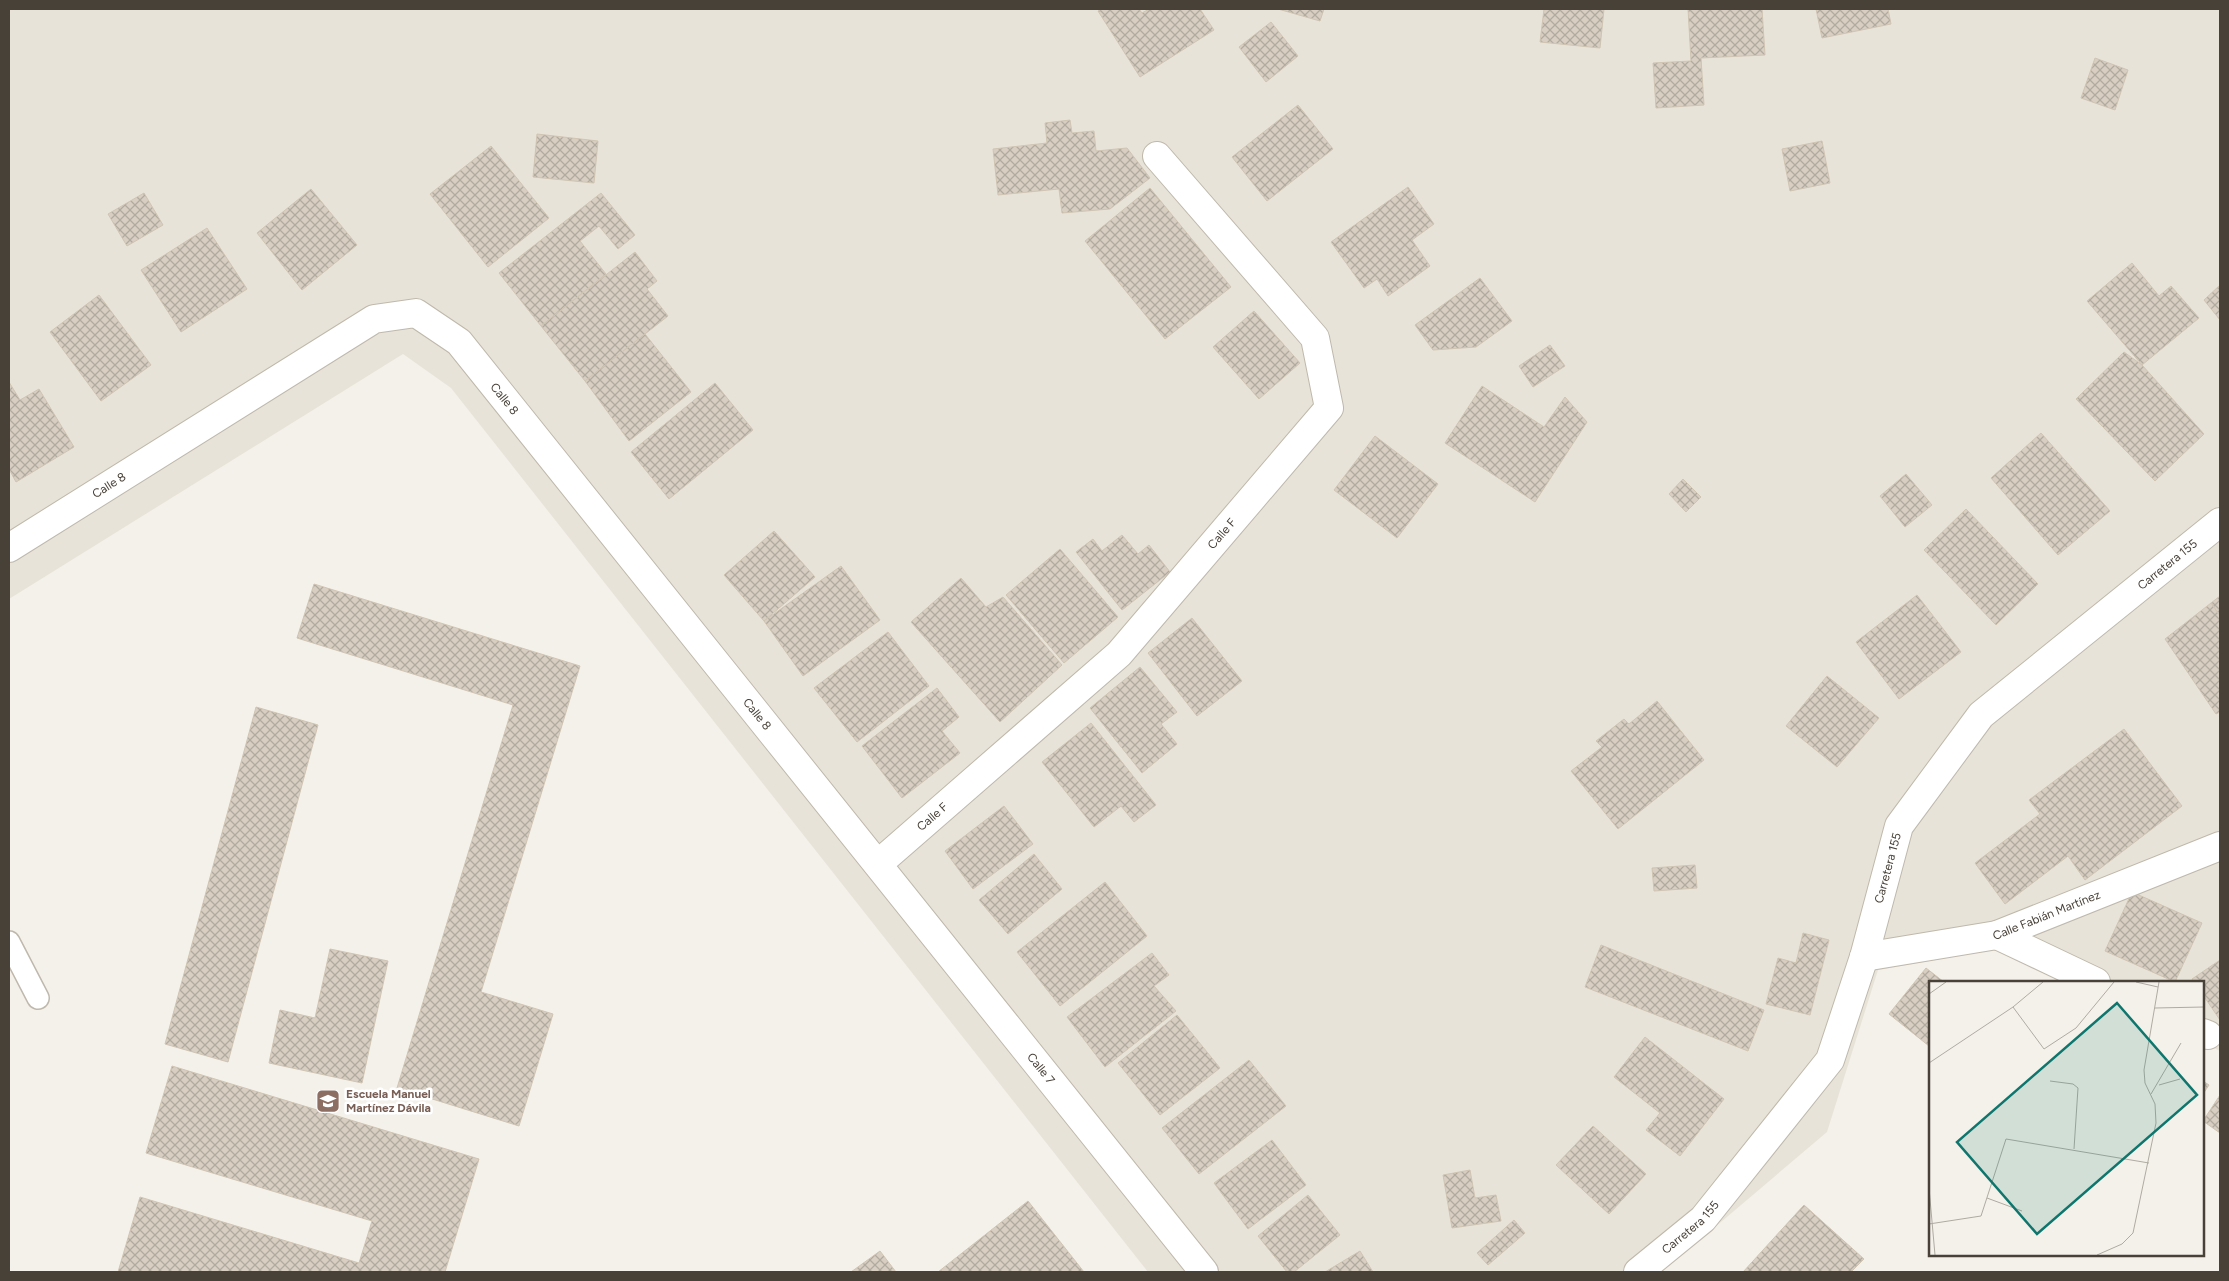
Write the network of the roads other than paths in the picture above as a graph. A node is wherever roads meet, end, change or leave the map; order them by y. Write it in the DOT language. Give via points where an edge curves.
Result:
graph roads {
  1 [pos="1157,156"];
  2 [pos="2220,522"];
  3 [pos="9,548"];
  4 [pos="2220,846"];
  5 [pos="878,864"];
  6 [pos="1997,935"];
  7 [pos="9,942"];
  8 [pos="1864,957"];
  9 [pos="2094,981"];
  10 [pos="38,998"];
  11 [pos="1204,1272"];
  12 [pos="1638,1272"];
  1 -- 5 [label="street, Calle F" via="1315,338 1329,408 1119,654"];
  2 -- 8 [label="street, Carretera 155" via="1981,716 1900,826"];
  3 -- 5 [label="street, Calle 8" via="374,319 416,313 458,342"];
  4 -- 6 [label="street, Calle Fabián Martínez"];
  5 -- 11 [label="street, Calle 7"];
  6 -- 8 [label="street, Calle Fabián Martínez"];
  6 -- 9 [label="street"];
  7 -- 10 [label="lane"];
  8 -- 12 [label="street, Carretera 155" via="1830,1060 1703,1220"];
}
